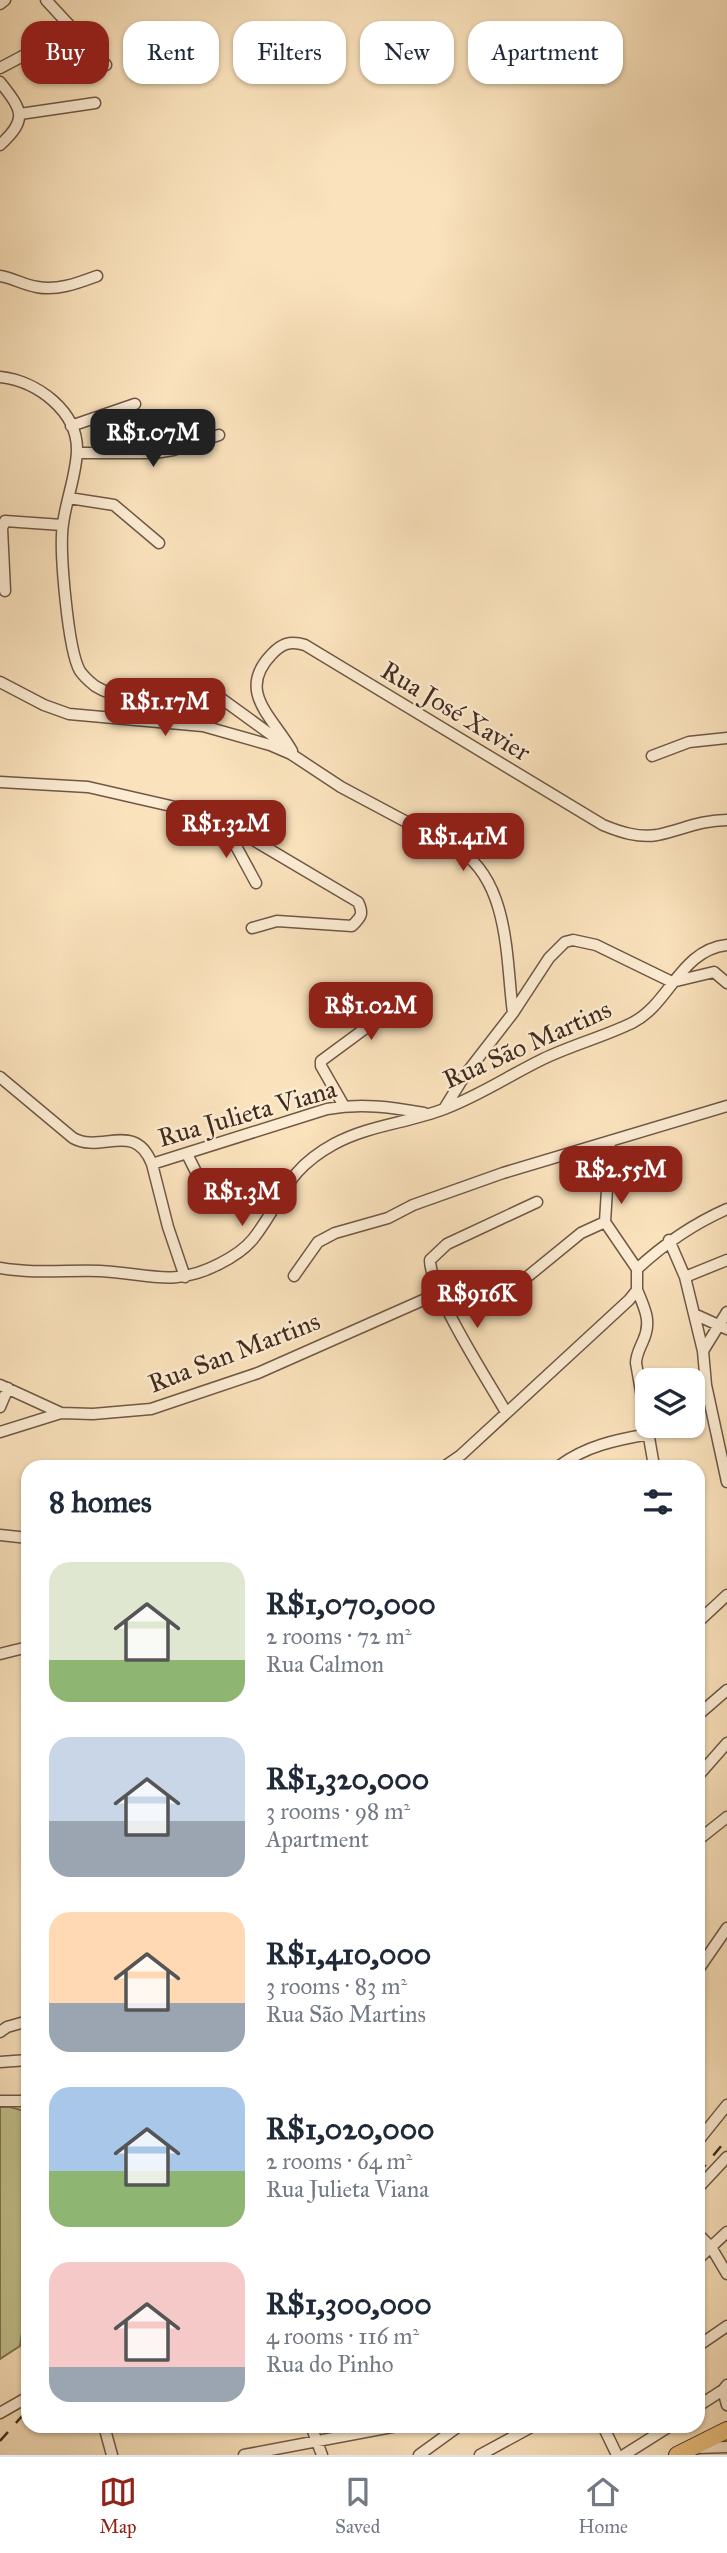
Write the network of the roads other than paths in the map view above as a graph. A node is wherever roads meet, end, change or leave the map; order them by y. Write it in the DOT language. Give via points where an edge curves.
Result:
graph roads {
  1 [pos="5,0"];
  2 [pos="46,0"];
  3 [pos="0,4"];
  4 [pos="66,21"];
  5 [pos="21,57"];
  6 [pos="0,68"];
  7 [pos="0,82"];
  8 [pos="95,103"];
  9 [pos="20,114"];
  10 [pos="0,145"];
  11 [pos="0,276"];
  12 [pos="97,276"];
  13 [pos="0,377"];
  14 [pos="135,404"];
  15 [pos="71,426"];
  16 [pos="219,435"];
  17 [pos="77,453"];
  18 [pos="69,498"];
  19 [pos="62,525"];
  20 [pos="159,543"];
  21 [pos="1,547"];
  22 [pos="5,592"];
  23 [pos="0,682"];
  24 [pos="727,738"];
  25 [pos="296,755"];
  26 [pos="652,756"];
  27 [pos="0,782"];
  28 [pos="727,820"];
  29 [pos="223,822"];
  30 [pos="256,883"];
  31 [pos="252,928"];
  32 [pos="727,945"];
  33 [pos="673,982"];
  34 [pos="727,984"];
  35 [pos="397,1005"];
  36 [pos="513,1013"];
  37 [pos="0,1077"];
  38 [pos="344,1106"];
  39 [pos="727,1106"];
  40 [pos="444,1109"];
  41 [pos="430,1114"];
  42 [pos="610,1141"];
  43 [pos="187,1154"];
  44 [pos="152,1164"];
  45 [pos="208,1196"];
  46 [pos="537,1202"];
  47 [pos="727,1209"];
  48 [pos="605,1222"];
  49 [pos="669,1240"];
  50 [pos="727,1260"];
  51 [pos="0,1268"];
  52 [pos="637,1269"];
  53 [pos="293,1276"];
  54 [pos="685,1277"];
  55 [pos="185,1278"];
  56 [pos="521,1282"];
  57 [pos="637,1290"];
  58 [pos="439,1293"];
  59 [pos="727,1312"];
  60 [pos="694,1314"];
  61 [pos="723,1327"];
  62 [pos="703,1350"];
  63 [pos="638,1368"];
  64 [pos="4,1387"];
  65 [pos="0,1407"];
  66 [pos="506,1412"];
  67 [pos="61,1413"];
  68 [pos="0,1432"];
  69 [pos="635,1436"];
  70 [pos="650,1438"];
  71 [pos="723,1453"];
  72 [pos="454,1460"];
  73 [pos="568,1460"];
  74 [pos="653,1460"];
  75 [pos="727,1482"];
  76 [pos="0,1535"];
  77 [pos="21,1537"];
  78 [pos="727,1595"];
  79 [pos="705,1615"];
  80 [pos="21,1649"];
  81 [pos="0,1654"];
  82 [pos="727,1690"];
  83 [pos="705,1709"];
  84 [pos="725,1749"];
  85 [pos="705,1769"];
  86 [pos="727,1817"];
  87 [pos="705,1834"];
  88 [pos="727,1928"];
  89 [pos="705,1960"];
  90 [pos="21,2023"];
  91 [pos="0,2032"];
  92 [pos="21,2060"];
  93 [pos="0,2062"];
  94 [pos="0,2101"];
  95 [pos="21,2101"];
  96 [pos="727,2105"];
  97 [pos="705,2132"];
  98 [pos="727,2157"];
  99 [pos="705,2181"];
  100 [pos="727,2232"];
  101 [pos="705,2241"];
  102 [pos="711,2247"];
  103 [pos="705,2253"];
  104 [pos="727,2274"];
  105 [pos="727,2326"];
  106 [pos="705,2341"];
  107 [pos="725,2387"];
  108 [pos="21,2400"];
  109 [pos="705,2401"];
  110 [pos="727,2404"];
  111 [pos="0,2413"];
  112 [pos="727,2430"];
  113 [pos="106,2433"];
  114 [pos="313,2433"];
  115 [pos="362,2433"];
  116 [pos="450,2433"];
  117 [pos="520,2433"];
  118 [pos="606,2433"];
  119 [pos="659,2433"];
  120 [pos="316,2442"];
  121 [pos="727,2447"];
  122 [pos="684,2451"];
  123 [pos="112,2455"];
  124 [pos="244,2455"];
  125 [pos="322,2455"];
  126 [pos="419,2455"];
  127 [pos="480,2455"];
  128 [pos="617,2455"];
  129 [pos="624,2455"];
  1 -- 3 [label="street"];
  2 -- 4 [label="street"];
  5 -- 6 [label="street"];
  7 -- 9 [label="street"];
  8 -- 9 [label="street"];
  9 -- 10 [label="street" via="16,131"];
  11 -- 12 [label="street" via="49,288"];
  13 -- 15 [label="street" via="45,392"];
  14 -- 15 [label="street"];
  15 -- 17 [label="street"];
  16 -- 17 [label="street" via="155,453"];
  17 -- 18 [label="street"];
  18 -- 19 [label="street"];
  18 -- 20 [label="street" via="114,505"];
  19 -- 21 [label="street" via="5,521"];
  19 -- 25 [label="street" via="66,606 77,662 86,678 96,687 124,695 215,694"];
  21 -- 22 [label="street"];
  23 -- 25 [label="street" via="69,715 216,728"];
  24 -- 26 [label="street" via="689,742"];
  25 -- 28 [label="street, Rua José Xavier" via="261,704 255,682 261,666 289,642 305,645 603,825 645,836 697,822"];
  25 -- 36 [label="street, Rua São Martins" via="341,788 472,859 498,906"];
  27 -- 29 [label="street" via="88,787"];
  29 -- 30 [label="street"];
  29 -- 31 [label="street" via="358,902 362,910 352,926 277,921"];
  32 -- 33 [label="street, Rua São Martins" via="694,958"];
  33 -- 34 [label="street" via="715,972"];
  33 -- 36 [label="street" via="596,944 573,940 549,958"];
  33 -- 40 [label="street, Rua São Martins" via="638,1020"];
  35 -- 38 [label="street" via="323,1057 321,1066"];
  36 -- 40 [label="street, Rua São Martins"];
  37 -- 44 [label="street" via="81,1143 121,1139 138,1144"];
  38 -- 41 [label="street, Rua Julieta Viana" via="381,1105"];
  38 -- 43 [label="street, Rua Julieta Viana"];
  39 -- 42 [label="street"];
  40 -- 41 [label="street"];
  41 -- 55 [label="street" via="365,1130 319,1153 288,1182 246,1246 222,1263"];
  42 -- 48 [label="street"];
  42 -- 53 [label="street" via="503,1173 388,1218 335,1233 318,1242"];
  43 -- 44 [label="street, Rua Julieta Viana"];
  43 -- 45 [label="street"];
  44 -- 55 [label="street, Rua Julieta Viana"];
  46 -- 58 [label="street" via="447,1244 430,1260"];
  47 -- 49 [label="street"];
  48 -- 52 [label="street"];
  48 -- 56 [label="street" via="581,1233"];
  49 -- 52 [label="street"];
  49 -- 54 [label="street"];
  50 -- 54 [label="street"];
  51 -- 55 [label="street"];
  52 -- 57 [label="street"];
  54 -- 60 [label="street"];
  57 -- 63 [label="street" via="649,1328 636,1357"];
  57 -- 66 [label="street"];
  58 -- 66 [label="street"];
  58 -- 67 [label="street, Rua San Martins" via="258,1373 167,1405 133,1412"];
  59 -- 61 [label="street"];
  60 -- 61 [label="street"];
  60 -- 62 [label="street"];
  61 -- 62 [label="street"];
  62 -- 71 [label="street" via="706,1385"];
  64 -- 65 [label="street"];
  64 -- 67 [label="street, Rua San Martins"];
  66 -- 72 [label="street"];
  67 -- 68 [label="street"];
  69 -- 73 [label="street" via="609,1441"];
  70 -- 74 [label="street"];
  71 -- 75 [label="street"];
  76 -- 77 [label="street"];
  78 -- 79 [label="street"];
  80 -- 81 [label="street"];
  82 -- 83 [label="street"];
  84 -- 85 [label="street"];
  86 -- 87 [label="street"];
  88 -- 89 [label="street"];
  90 -- 91 [label="street"];
  92 -- 93 [label="street"];
  94 -- 95 [label="street"];
  96 -- 97 [label="street"];
  98 -- 99 [label="street"];
  100 -- 102 [label="street"];
  101 -- 102 [label="street"];
  102 -- 103 [label="street"];
  102 -- 104 [label="street"];
  105 -- 106 [label="street"];
  107 -- 109 [label="street"];
  107 -- 110 [label="street"];
  108 -- 111 [label="street"];
  112 -- 122 [label="main road"];
  113 -- 123 [label="street"];
  114 -- 120 [label="street"];
  115 -- 120 [label="street"];
  116 -- 126 [label="street"];
  117 -- 127 [label="street"];
  118 -- 128 [label="street"];
  119 -- 129 [label="street"];
  120 -- 124 [label="street"];
  120 -- 125 [label="street"];
  121 -- 122 [label="street"];
}
